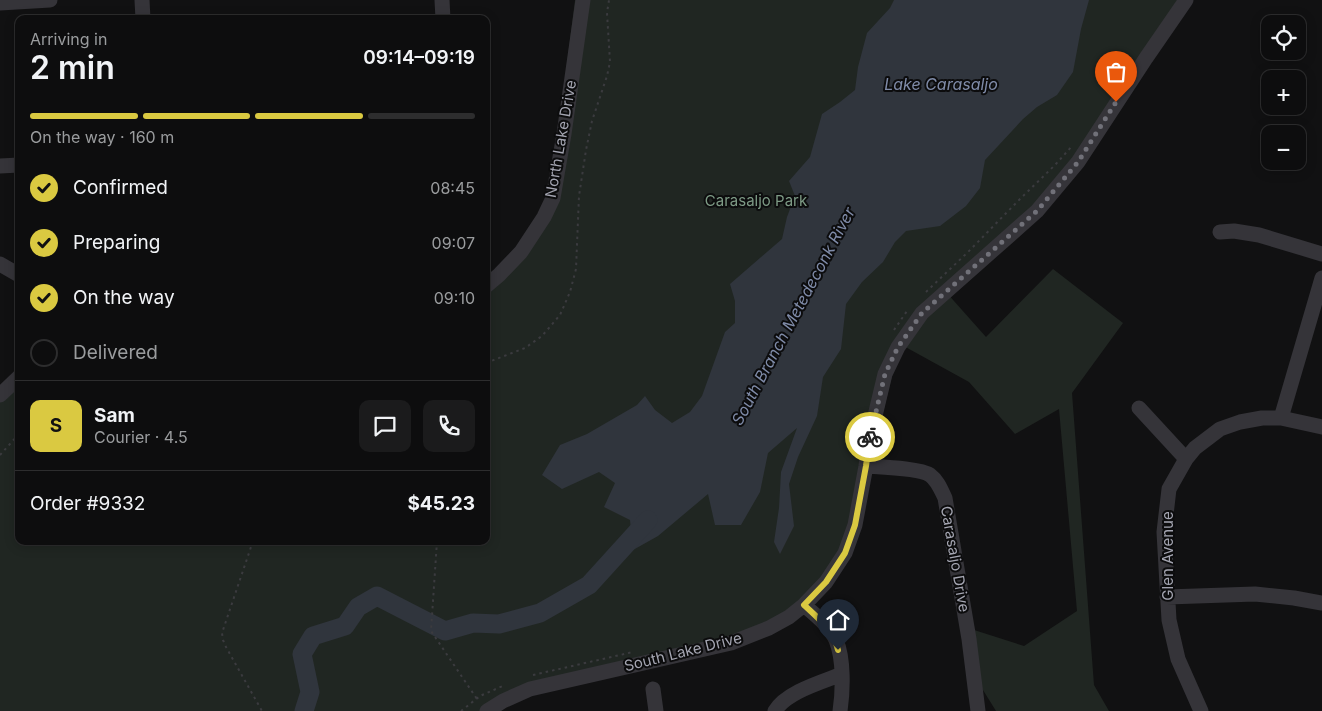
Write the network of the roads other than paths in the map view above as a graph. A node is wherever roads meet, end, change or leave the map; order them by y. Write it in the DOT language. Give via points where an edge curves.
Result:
graph roads {
  1 [pos="50,0"];
  2 [pos="142,0"];
  3 [pos="442,0"];
  4 [pos="583,0"];
  5 [pos="1186,0"];
  6 [pos="0,4"];
  7 [pos="143,15"];
  8 [pos="443,15"];
  9 [pos="15,164"];
  10 [pos="0,166"];
  11 [pos="1220,232"];
  12 [pos="1322,254"];
  13 [pos="0,264"];
  14 [pos="15,273"];
  15 [pos="1322,278"];
  16 [pos="490,283"];
  17 [pos="15,381"];
  18 [pos="0,395"];
  19 [pos="1140,408"];
  20 [pos="1281,418"];
  21 [pos="1322,427"];
  22 [pos="1186,459"];
  23 [pos="866,466"];
  24 [pos="1167,597"];
  25 [pos="1322,603"];
  26 [pos="804,605"];
  27 [pos="842,674"];
  28 [pos="653,689"];
  29 [pos="487,711"];
  30 [pos="656,711"];
  31 [pos="775,711"];
  32 [pos="840,711"];
  33 [pos="978,711"];
  34 [pos="1201,711"];
  1 -- 6 [label="street"];
  2 -- 7 [label="street"];
  3 -- 8 [label="street"];
  4 -- 16 [label="street, North Lake Drive" via="553,198 521,252"];
  5 -- 23 [label="street, South Lake Drive" via="1078,162 1037,211 922,313 898,347 885,374"];
  9 -- 10 [label="street"];
  11 -- 12 [label="street" via="1259,235"];
  13 -- 14 [label="street"];
  15 -- 20 [label="street"];
  17 -- 18 [label="street"];
  19 -- 22 [label="street"];
  20 -- 21 [label="street, Glen Avenue"];
  20 -- 22 [label="street, Glen Avenue" via="1262,418 1220,429"];
  22 -- 24 [label="street, Glen Avenue" via="1169,489 1164,532"];
  23 -- 26 [label="street, South Lake Drive" via="855,525 845,553 826,582"];
  23 -- 33 [label="street, Carasaljo Drive" via="928,474 937,482 945,498"];
  24 -- 25 [label="street" via="1255,594"];
  24 -- 34 [label="street, Glen Avenue" via="1178,659"];
  26 -- 27 [label="street" via="836,640"];
  26 -- 29 [label="street, South Lake Drive" via="769,628 731,643 530,690"];
  27 -- 31 [label="street" via="796,693"];
  27 -- 32 [label="street"];
  28 -- 30 [label="street"];
}
